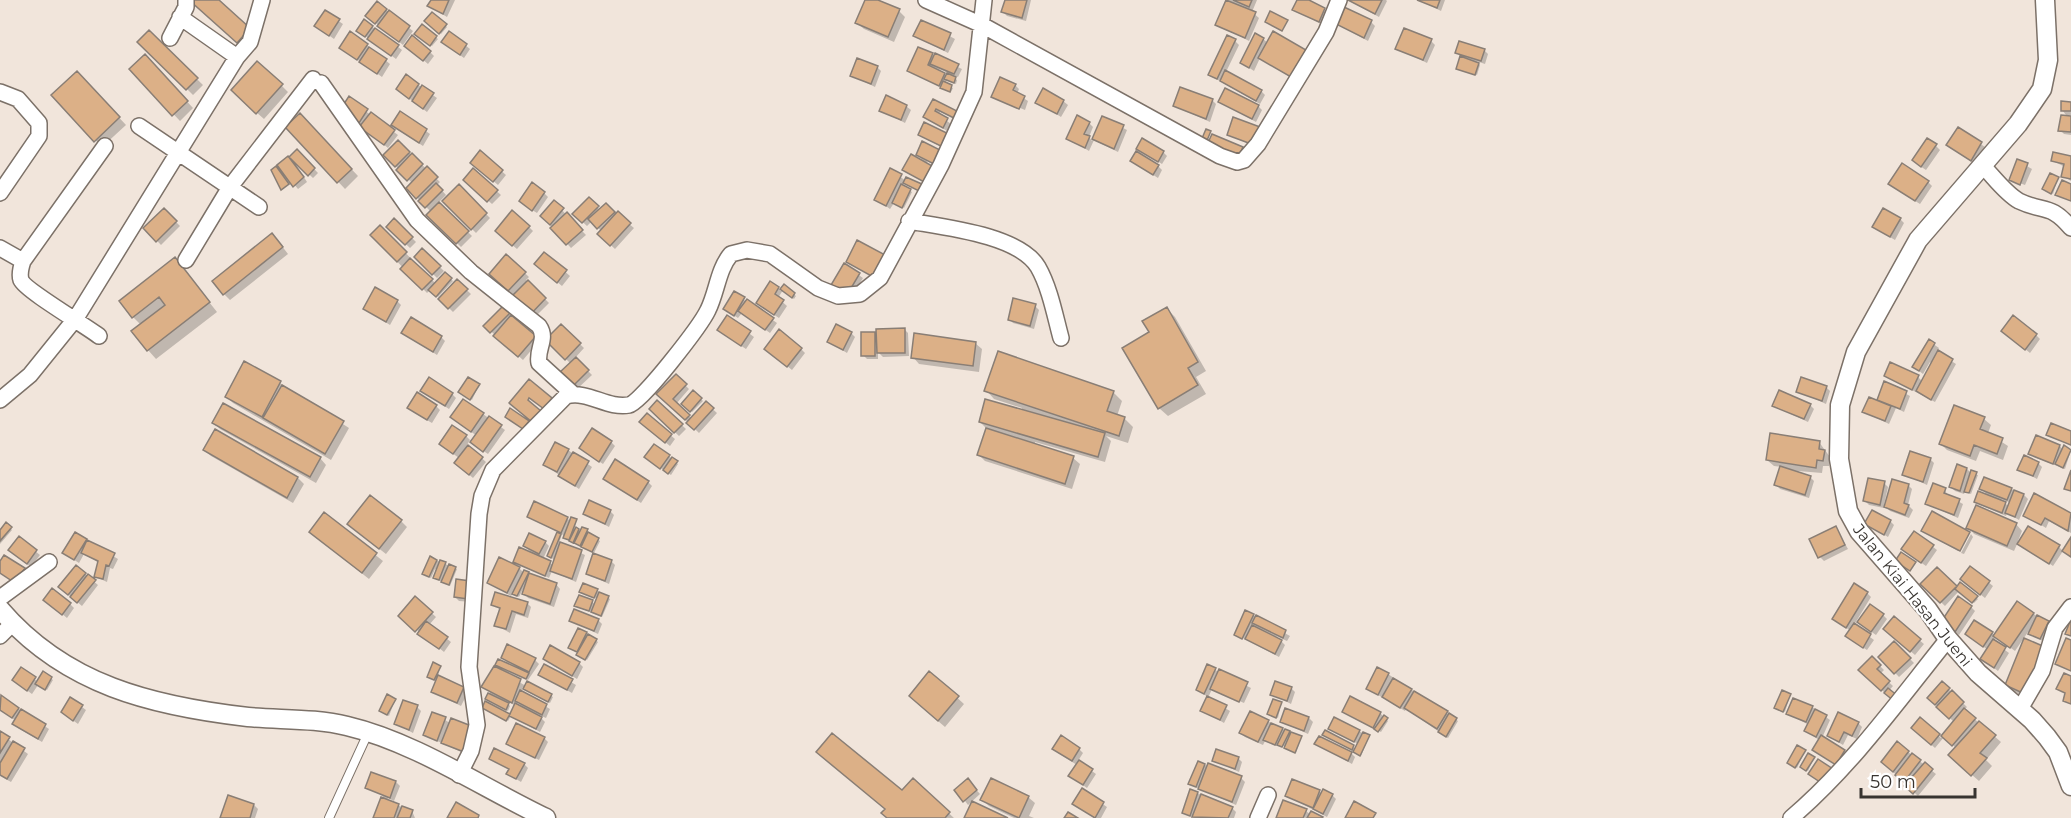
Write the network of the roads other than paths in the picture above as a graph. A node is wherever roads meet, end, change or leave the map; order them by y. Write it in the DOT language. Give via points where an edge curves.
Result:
graph roads {
  1 [pos="186,0"];
  2 [pos="262,0"];
  3 [pos="926,0"];
  4 [pos="984,0"];
  5 [pos="1339,0"];
  6 [pos="2045,0"];
  7 [pos="180,17"];
  8 [pos="982,25"];
  9 [pos="170,38"];
  10 [pos="237,57"];
  11 [pos="0,92"];
  12 [pos="139,126"];
  13 [pos="105,146"];
  14 [pos="180,153"];
  15 [pos="1983,165"];
  16 [pos="230,187"];
  17 [pos="0,193"];
  18 [pos="259,207"];
  19 [pos="909,221"];
  20 [pos="2071,228"];
  21 [pos="0,248"];
  22 [pos="186,260"];
  23 [pos="23,261"];
  24 [pos="76,318"];
  25 [pos="99,336"];
  26 [pos="1061,339"];
  27 [pos="573,394"];
  28 [pos="0,400"];
  29 [pos="49,562"];
  30 [pos="0,598"];
  31 [pos="2071,607"];
  32 [pos="0,609"];
  33 [pos="6,630"];
  34 [pos="1948,639"];
  35 [pos="2020,709"];
  36 [pos="369,733"];
  37 [pos="459,775"];
  38 [pos="2071,786"];
  39 [pos="1268,795"];
  40 [pos="329,818"];
  41 [pos="546,818"];
  42 [pos="1258,818"];
  43 [pos="1791,818"];
  1 -- 7 [label="street"];
  2 -- 10 [label="street" via="250,42"];
  3 -- 8 [label="street"];
  4 -- 8 [label="street"];
  5 -- 8 [label="street" via="1326,32 1258,144 1244,160 1237,162"];
  6 -- 15 [label="street, Jalan Kiai Hasan Jueni" via="2046,79 2030,108"];
  7 -- 9 [label="street"];
  7 -- 10 [label="street"];
  8 -- 19 [label="street" via="974,93 941,165"];
  10 -- 14 [label="street"];
  11 -- 17 [label="street" via="18,99 39,123 39,136"];
  12 -- 14 [label="street"];
  13 -- 23 [label="street"];
  14 -- 16 [label="street"];
  14 -- 24 [label="street"];
  15 -- 20 [label="street" via="2013,196 2026,204 2057,212"];
  15 -- 34 [label="street, Jalan Kiai Hasan Jueni" via="1918,240 1856,352 1840,405 1839,459 1851,519 1928,609"];
  16 -- 18 [label="street"];
  16 -- 22 [label="street"];
  16 -- 27 [label="street" via="317,81 417,220 471,272 542,329 539,363"];
  19 -- 26 [label="street" via="968,232 1028,256 1038,266 1044,281"];
  19 -- 27 [label="street" via="880,278 851,296 828,293 759,250 731,254 698,328 636,401 619,405"];
  21 -- 23 [label="street"];
  23 -- 24 [label="street" via="21,280 28,289"];
  24 -- 25 [label="street"];
  24 -- 28 [label="street" via="30,375"];
  27 -- 37 [label="street" via="561,400 493,470 482,496 469,667 477,725 471,751"];
  29 -- 30 [label="street"];
  31 -- 35 [label="street" via="2055,628 2042,671"];
  32 -- 33 [label="street"];
  33 -- 36 [label="street" via="60,663 124,692 192,709 331,724"];
  34 -- 35 [label="street, Jalan Kiai Hasan Jueni" via="1986,681"];
  34 -- 43 [label="street" via="1860,751"];
  35 -- 38 [label="street, Jalan Kiai Hasan Jueni" via="2052,745"];
  36 -- 37 [label="street"];
  36 -- 40 [label="lane"];
  37 -- 41 [label="street"];
  39 -- 42 [label="street"];
}
